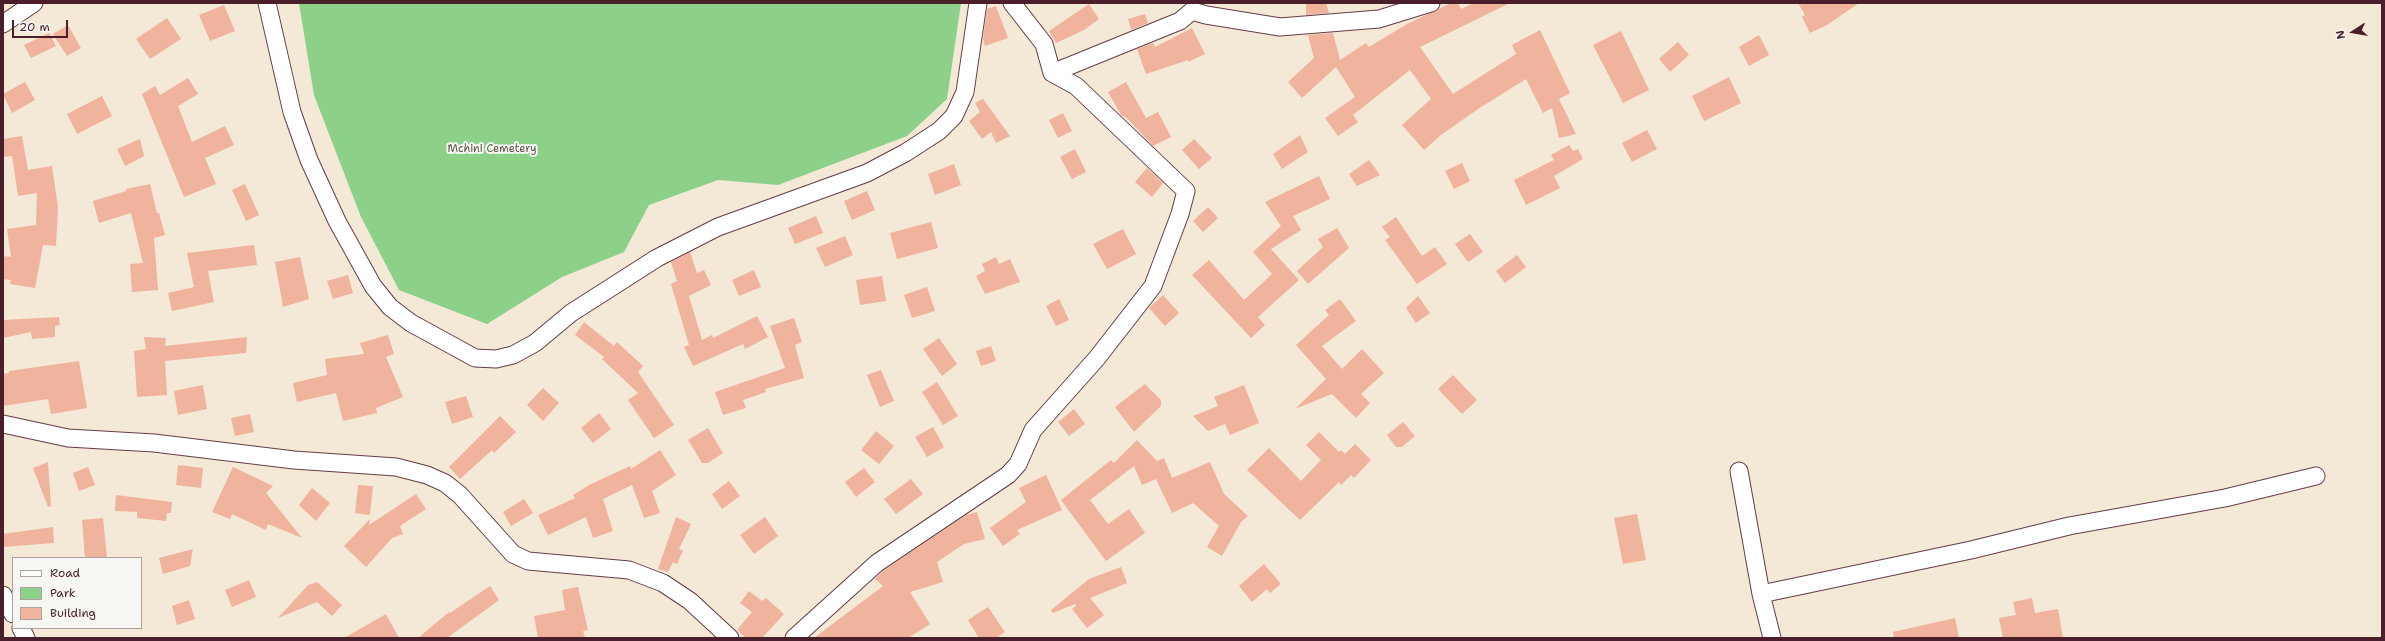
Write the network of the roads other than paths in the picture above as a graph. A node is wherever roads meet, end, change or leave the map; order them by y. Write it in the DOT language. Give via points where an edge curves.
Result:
graph roads {
  1 [pos="34,3"];
  2 [pos="267,3"];
  3 [pos="978,3"];
  4 [pos="1012,3"];
  5 [pos="1431,3"];
  6 [pos="1186,7"];
  7 [pos="3,24"];
  8 [pos="1052,72"];
  9 [pos="3,424"];
  10 [pos="1739,471"];
  11 [pos="2316,476"];
  12 [pos="1761,594"];
  13 [pos="3,595"];
  14 [pos="12,612"];
  15 [pos="22,629"];
  16 [pos="26,638"];
  17 [pos="730,638"];
  18 [pos="794,638"];
  19 [pos="1772,638"];
  1 -- 7 [label="street"];
  2 -- 3 [label="street" via="292,112 309,160 337,221 373,286 390,307 411,323 475,358 496,359 513,355 535,344 571,313 657,258 718,227 867,173 939,131 954,116 965,92"];
  4 -- 8 [label="street" via="1044,44"];
  5 -- 6 [label="street" via="1379,19 1280,27 1206,16"];
  6 -- 8 [label="street" via="1180,21"];
  8 -- 18 [label="street" via="1076,86 1186,192 1153,286 1097,358 1032,430 1018,464 1008,475 877,563"];
  9 -- 17 [label="street" via="68,438 154,443 294,460 396,468 427,475 445,483 460,495 513,554 528,562 623,569 656,580 690,601"];
  10 -- 12 [label="street"];
  11 -- 12 [label="street" via="2225,498 2069,526 1971,550"];
  12 -- 19 [label="street"];
  13 -- 14 [label="street"];
  15 -- 16 [label="street"];
}
